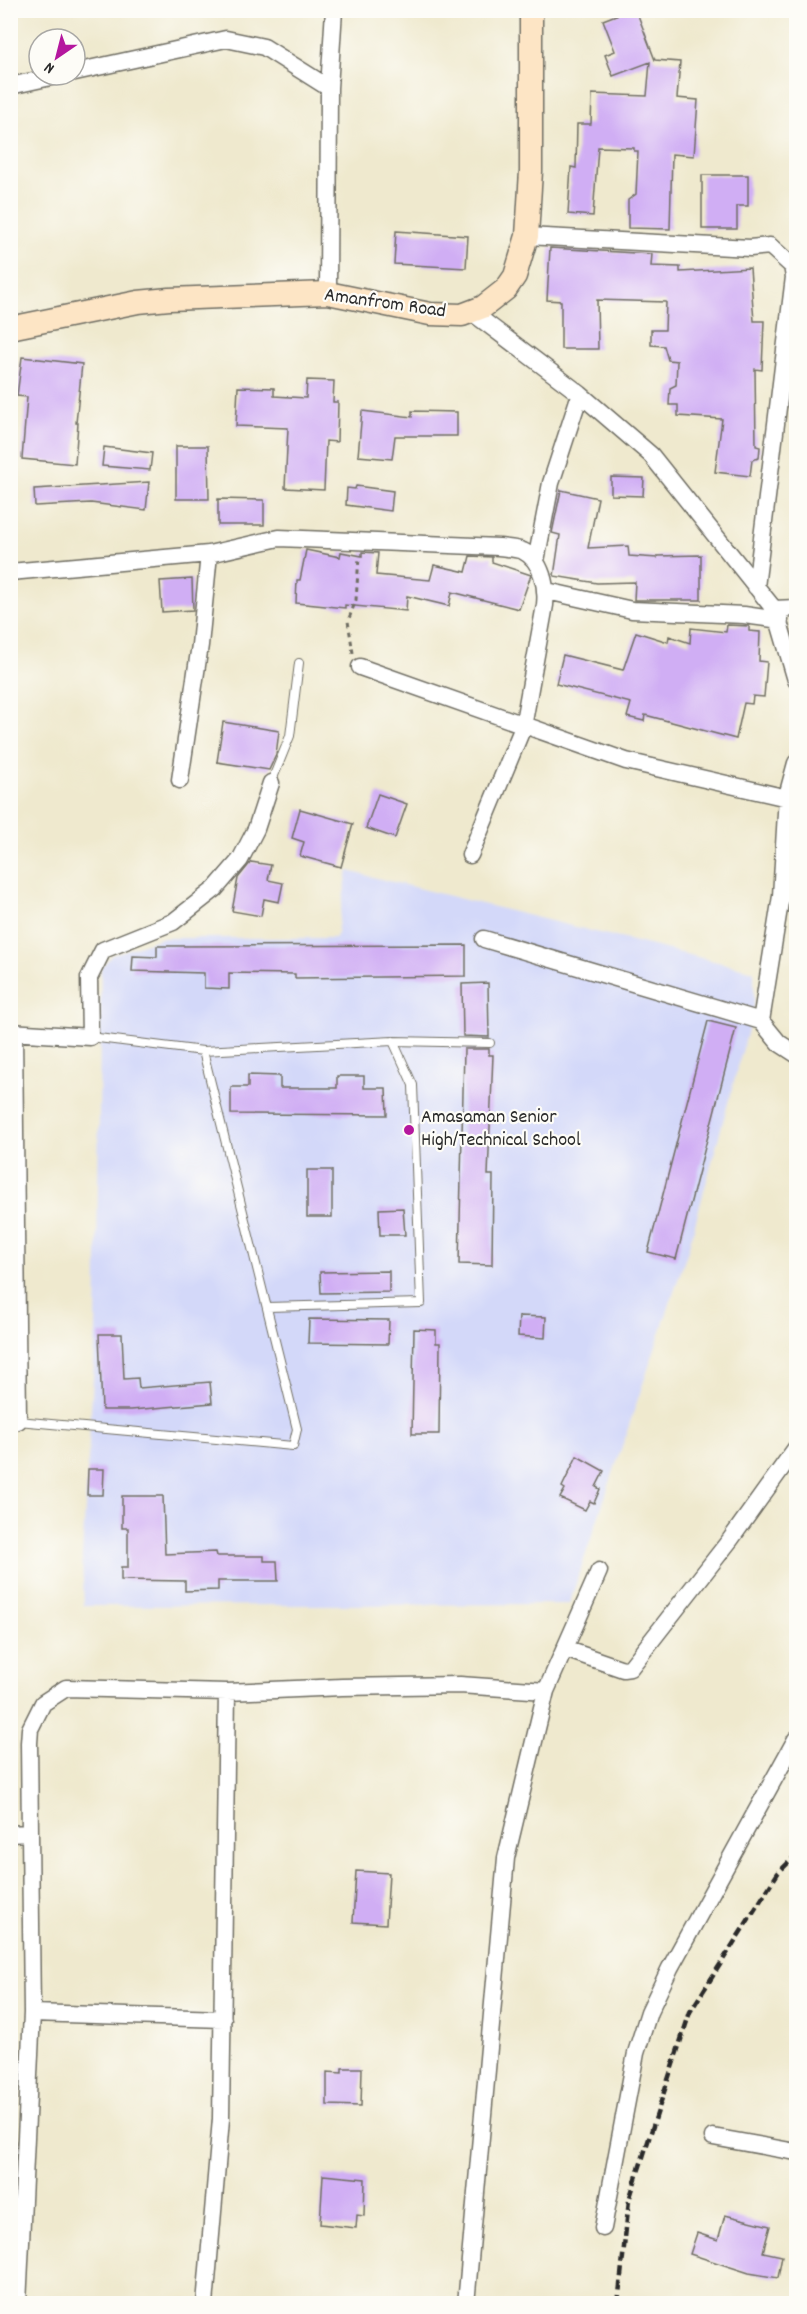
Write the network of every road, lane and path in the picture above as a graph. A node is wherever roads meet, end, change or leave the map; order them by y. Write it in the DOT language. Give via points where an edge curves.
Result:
graph roads {
  1 [pos="334,10"];
  2 [pos="531,10"];
  3 [pos="87,69"];
  4 [pos="27,82"];
  5 [pos="10,86"];
  6 [pos="328,88"];
  7 [pos="526,237"];
  8 [pos="328,293"];
  9 [pos="473,313"];
  10 [pos="10,328"];
  11 [pos="580,394"];
  12 [pos="358,540"];
  13 [pos="209,554"];
  14 [pos="536,561"];
  15 [pos="10,572"];
  16 [pos="756,587"];
  17 [pos="547,591"];
  18 [pos="796,608"];
  19 [pos="777,614"];
  20 [pos="298,663"];
  21 [pos="360,668"];
  22 [pos="796,680"];
  23 [pos="523,727"];
  24 [pos="796,763"];
  25 [pos="180,780"];
  26 [pos="271,783"];
  27 [pos="792,798"];
  28 [pos="471,855"];
  29 [pos="484,939"];
  30 [pos="761,1021"];
  31 [pos="12,1032"];
  32 [pos="90,1037"];
  33 [pos="393,1041"];
  34 [pos="490,1043"];
  35 [pos="203,1051"];
  36 [pos="796,1054"];
  37 [pos="267,1307"];
  38 [pos="14,1422"];
  39 [pos="796,1448"];
  40 [pos="599,1571"];
  41 [pos="565,1648"];
  42 [pos="546,1691"];
  43 [pos="227,1692"];
  44 [pos="796,1739"];
  45 [pos="29,1833"];
  46 [pos="10,1834"];
  47 [pos="32,2013"];
  48 [pos="223,2019"];
  49 [pos="713,2137"];
  50 [pos="796,2151"];
  51 [pos="603,2228"];
  52 [pos="18,2304"];
  53 [pos="205,2304"];
  54 [pos="466,2304"];
  1 -- 6 [label="street"];
  2 -- 7 [label="street, Amanfrom Road" via="531,171"];
  3 -- 6 [label="street" via="226,39 264,47"];
  4 -- 5 [label="street"];
  6 -- 8 [label="street"];
  7 -- 9 [label="street, Amanfrom Road" via="515,276 507,289"];
  7 -- 16 [label="street" via="770,246 792,266 794,277"];
  8 -- 9 [label="street, Amanfrom Road" via="430,314"];
  8 -- 10 [label="street, Amanfrom Road" via="138,302"];
  9 -- 11 [label="street"];
  11 -- 14 [label="street" via="551,483"];
  11 -- 16 [label="street" via="651,455"];
  12 -- 13 [label="street" via="279,538"];
  12 -- 14 [label="street" via="499,547 522,551"];
  12 -- 21 [label="path" via="356,600 348,621 354,661"];
  13 -- 15 [label="street"];
  13 -- 25 [label="street"];
  14 -- 17 [label="street"];
  16 -- 19 [label="street"];
  17 -- 19 [label="street" via="632,610"];
  17 -- 23 [label="street"];
  18 -- 19 [label="street"];
  19 -- 22 [label="street"];
  20 -- 26 [label="lane" via="290,736"];
  21 -- 23 [label="street"];
  23 -- 27 [label="street" via="626,761"];
  23 -- 28 [label="street"];
  24 -- 27 [label="street"];
  26 -- 32 [label="street" via="256,829 240,860 215,889 174,922 103,950 89,978"];
  27 -- 30 [label="street"];
  29 -- 30 [label="street"];
  30 -- 36 [label="street" via="779,1043"];
  31 -- 32 [label="street"];
  31 -- 38 [label="street"];
  32 -- 35 [label="lane"];
  33 -- 34 [label="lane"];
  33 -- 35 [label="lane"];
  33 -- 37 [label="lane" via="413,1086 421,1303"];
  35 -- 37 [label="lane"];
  37 -- 38 [label="lane" via="297,1429 293,1446"];
  39 -- 41 [label="street" via="630,1668 623,1669"];
  40 -- 41 [label="street"];
  41 -- 42 [label="street"];
  42 -- 43 [label="street" via="460,1685"];
  42 -- 54 [label="street" via="506,1858"];
  43 -- 45 [label="street" via="66,1688 54,1694 43,1703 30,1729"];
  43 -- 48 [label="street"];
  44 -- 51 [label="street" via="649,2012 616,2146"];
  45 -- 46 [label="street"];
  45 -- 47 [label="street"];
  47 -- 48 [label="street"];
  47 -- 52 [label="street"];
  48 -- 53 [label="street" via="221,2119"];
  49 -- 50 [label="street"];
}
